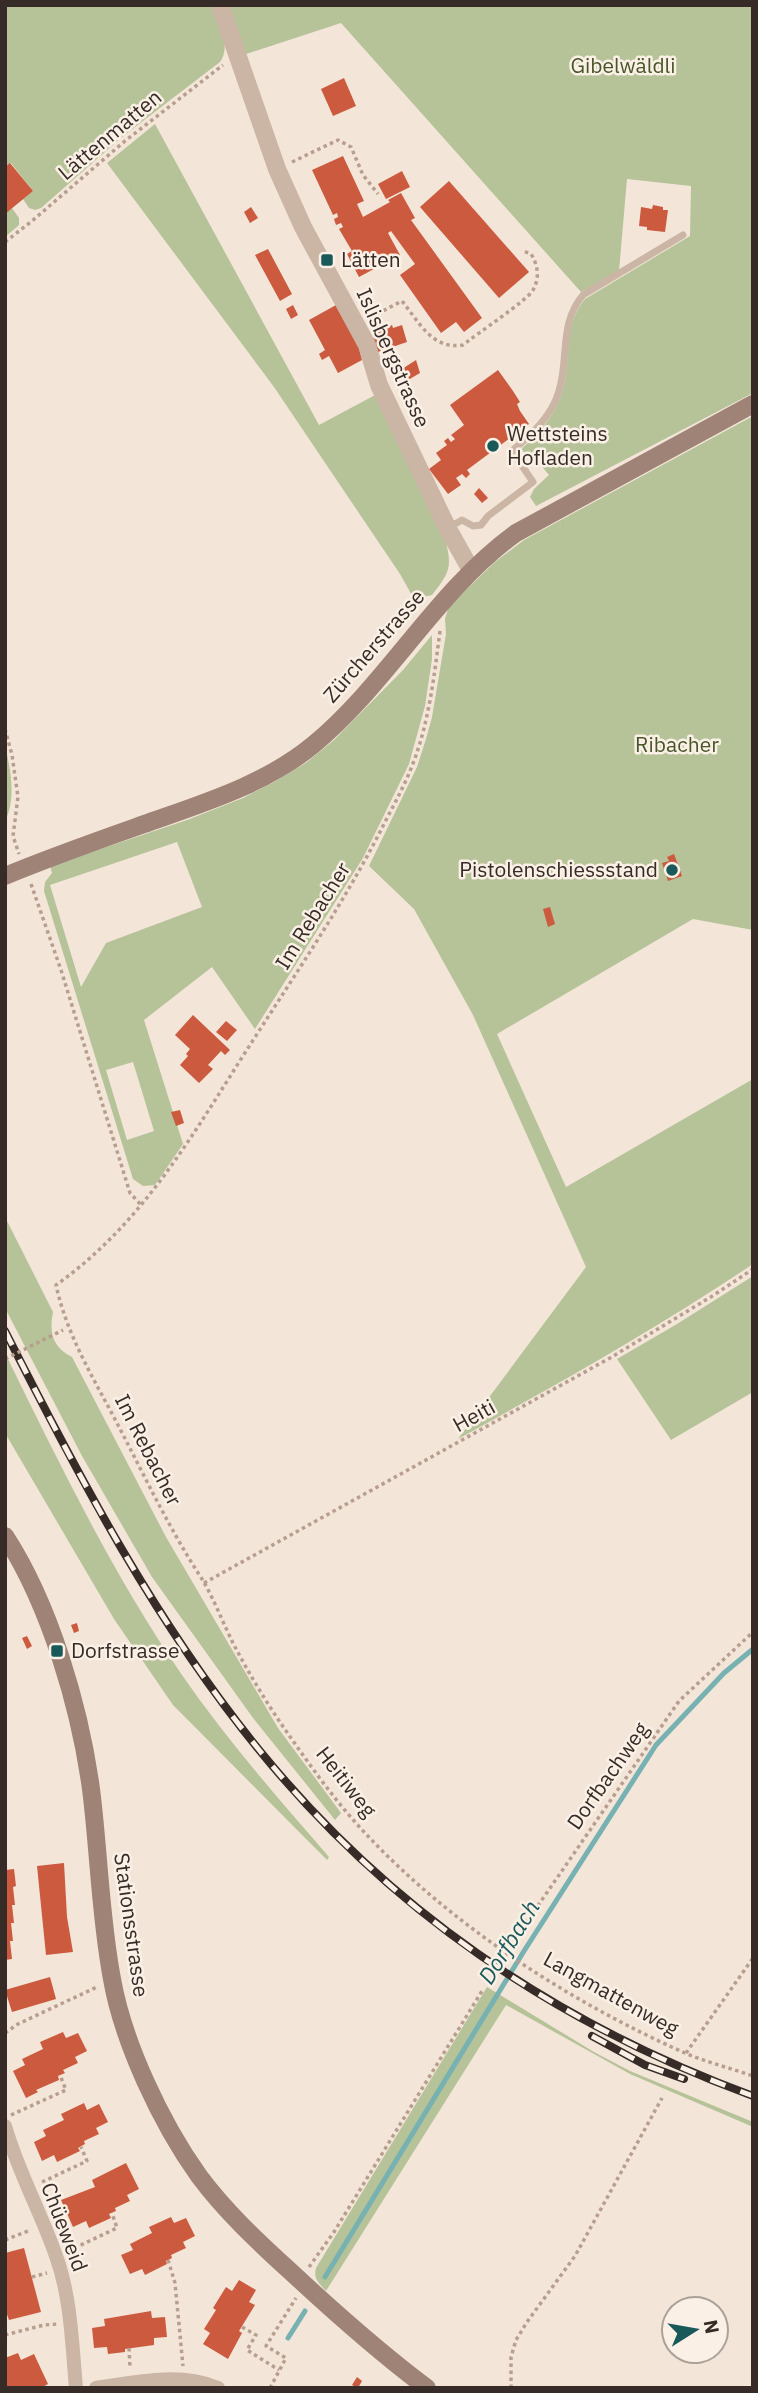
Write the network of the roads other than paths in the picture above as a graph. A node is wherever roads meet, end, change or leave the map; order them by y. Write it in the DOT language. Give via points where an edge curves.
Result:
graph roads {
  1 [pos="220,5"];
  2 [pos="683,235"];
  3 [pos="753,404"];
  4 [pos="448,529"];
  5 [pos="471,570"];
  6 [pos="5,876"];
  7 [pos="5,1535"];
  8 [pos="7,2121"];
  9 [pos="76,2388"];
  10 [pos="96,2388"];
  11 [pos="218,2388"];
  12 [pos="427,2388"];
  1 -- 4 [label="street, Islisbergstrasse" via="277,169 309,239 368,345 379,385"];
  2 -- 4 [label="lane" via="583,295 573,306 560,390 537,431 512,451 533,482 481,525 462,520"];
  3 -- 5 [label="main road, Zürcherstrasse" via="516,533"];
  4 -- 5 [label="street, Islisbergstrasse"];
  5 -- 6 [label="main road, Zürcherstrasse" via="333,726 291,761 218,798"];
  7 -- 12 [label="main road, Stationsstrasse" via="46,1618 81,1731 112,1981 133,2050 162,2114 200,2176 301,2287"];
  8 -- 9 [label="street, Chüeweid" via="14,2157 61,2270"];
  10 -- 11 [label="street" via="184,2379"];
}
